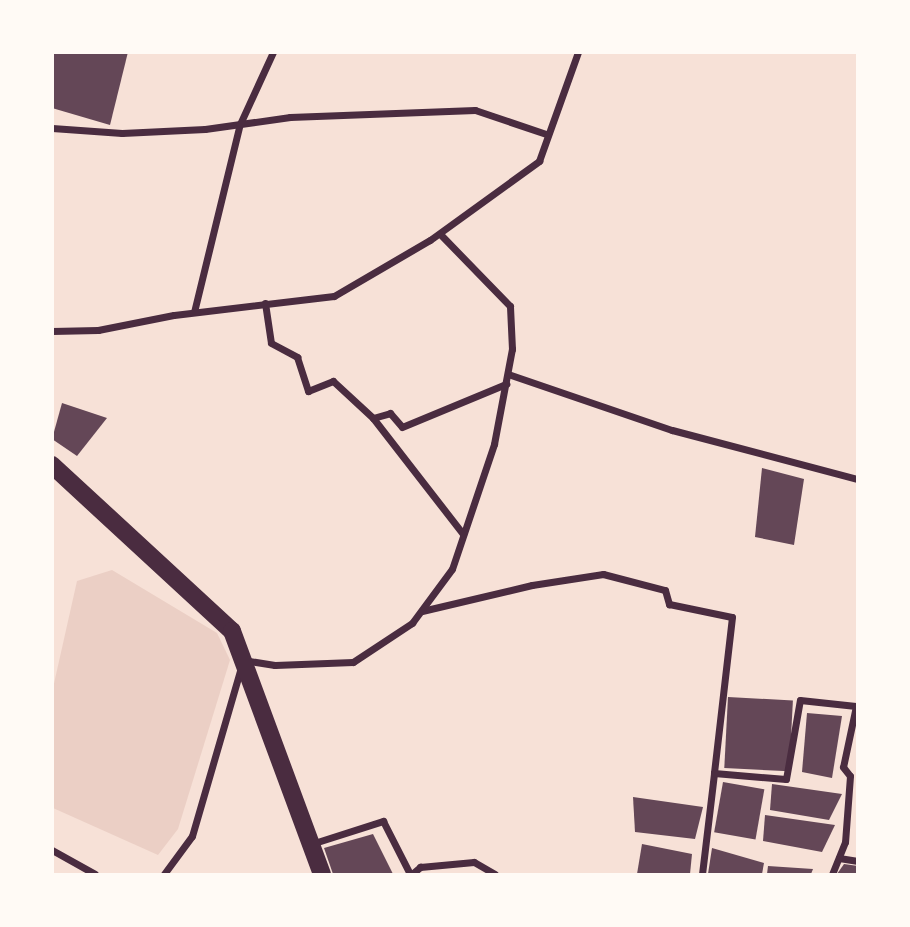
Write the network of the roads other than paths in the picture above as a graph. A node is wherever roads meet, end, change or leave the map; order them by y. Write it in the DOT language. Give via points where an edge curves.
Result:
graph roads {
  1 [pos="273,52"];
  2 [pos="578,52"];
  3 [pos="240,124"];
  4 [pos="52,128"];
  5 [pos="545,134"];
  6 [pos="440,234"];
  7 [pos="265,303"];
  8 [pos="194,312"];
  9 [pos="52,331"];
  10 [pos="508,374"];
  11 [pos="506,384"];
  12 [pos="373,418"];
  13 [pos="52,465"];
  14 [pos="858,479"];
  15 [pos="463,534"];
  16 [pos="421,611"];
  17 [pos="243,660"];
  18 [pos="714,772"];
  19 [pos="311,844"];
  20 [pos="52,850"];
  21 [pos="839,858"];
  22 [pos="858,861"];
  23 [pos="95,874"];
  24 [pos="164,874"];
  25 [pos="322,874"];
  26 [pos="411,874"];
  27 [pos="495,874"];
  28 [pos="702,874"];
  29 [pos="832,874"];
  1 -- 3 [label="street"];
  2 -- 5 [label="street"];
  3 -- 4 [label="street" via="122,133"];
  3 -- 5 [label="street" via="391,111 475,110"];
  3 -- 8 [label="street"];
  5 -- 6 [label="street" via="539,161"];
  6 -- 7 [label="street" via="334,296"];
  6 -- 10 [label="street" via="510,306"];
  7 -- 8 [label="street"];
  7 -- 12 [label="street" via="271,343 297,357 308,391 333,381"];
  8 -- 9 [label="street" via="98,330"];
  10 -- 11 [label="street"];
  10 -- 14 [label="street" via="672,430"];
  11 -- 12 [label="street" via="402,427 390,413"];
  11 -- 15 [label="street" via="494,444"];
  12 -- 15 [label="street"];
  13 -- 17 [label="main road" via="232,631"];
  15 -- 16 [label="street" via="452,569"];
  16 -- 17 [label="street" via="412,623 353,662 275,665"];
  16 -- 18 [label="street" via="603,574 665,590 669,604 732,617"];
  17 -- 19 [label="main road"];
  17 -- 24 [label="street" via="192,836"];
  18 -- 21 [label="street" via="786,779 800,700 856,706 843,766 850,776 845,842"];
  18 -- 28 [label="street"];
  19 -- 25 [label="main road"];
  19 -- 26 [label="street" via="383,821"];
  20 -- 23 [label="street"];
  21 -- 22 [label="street"];
  21 -- 29 [label="street"];
  26 -- 27 [label="street" via="420,867 474,862"];
}
